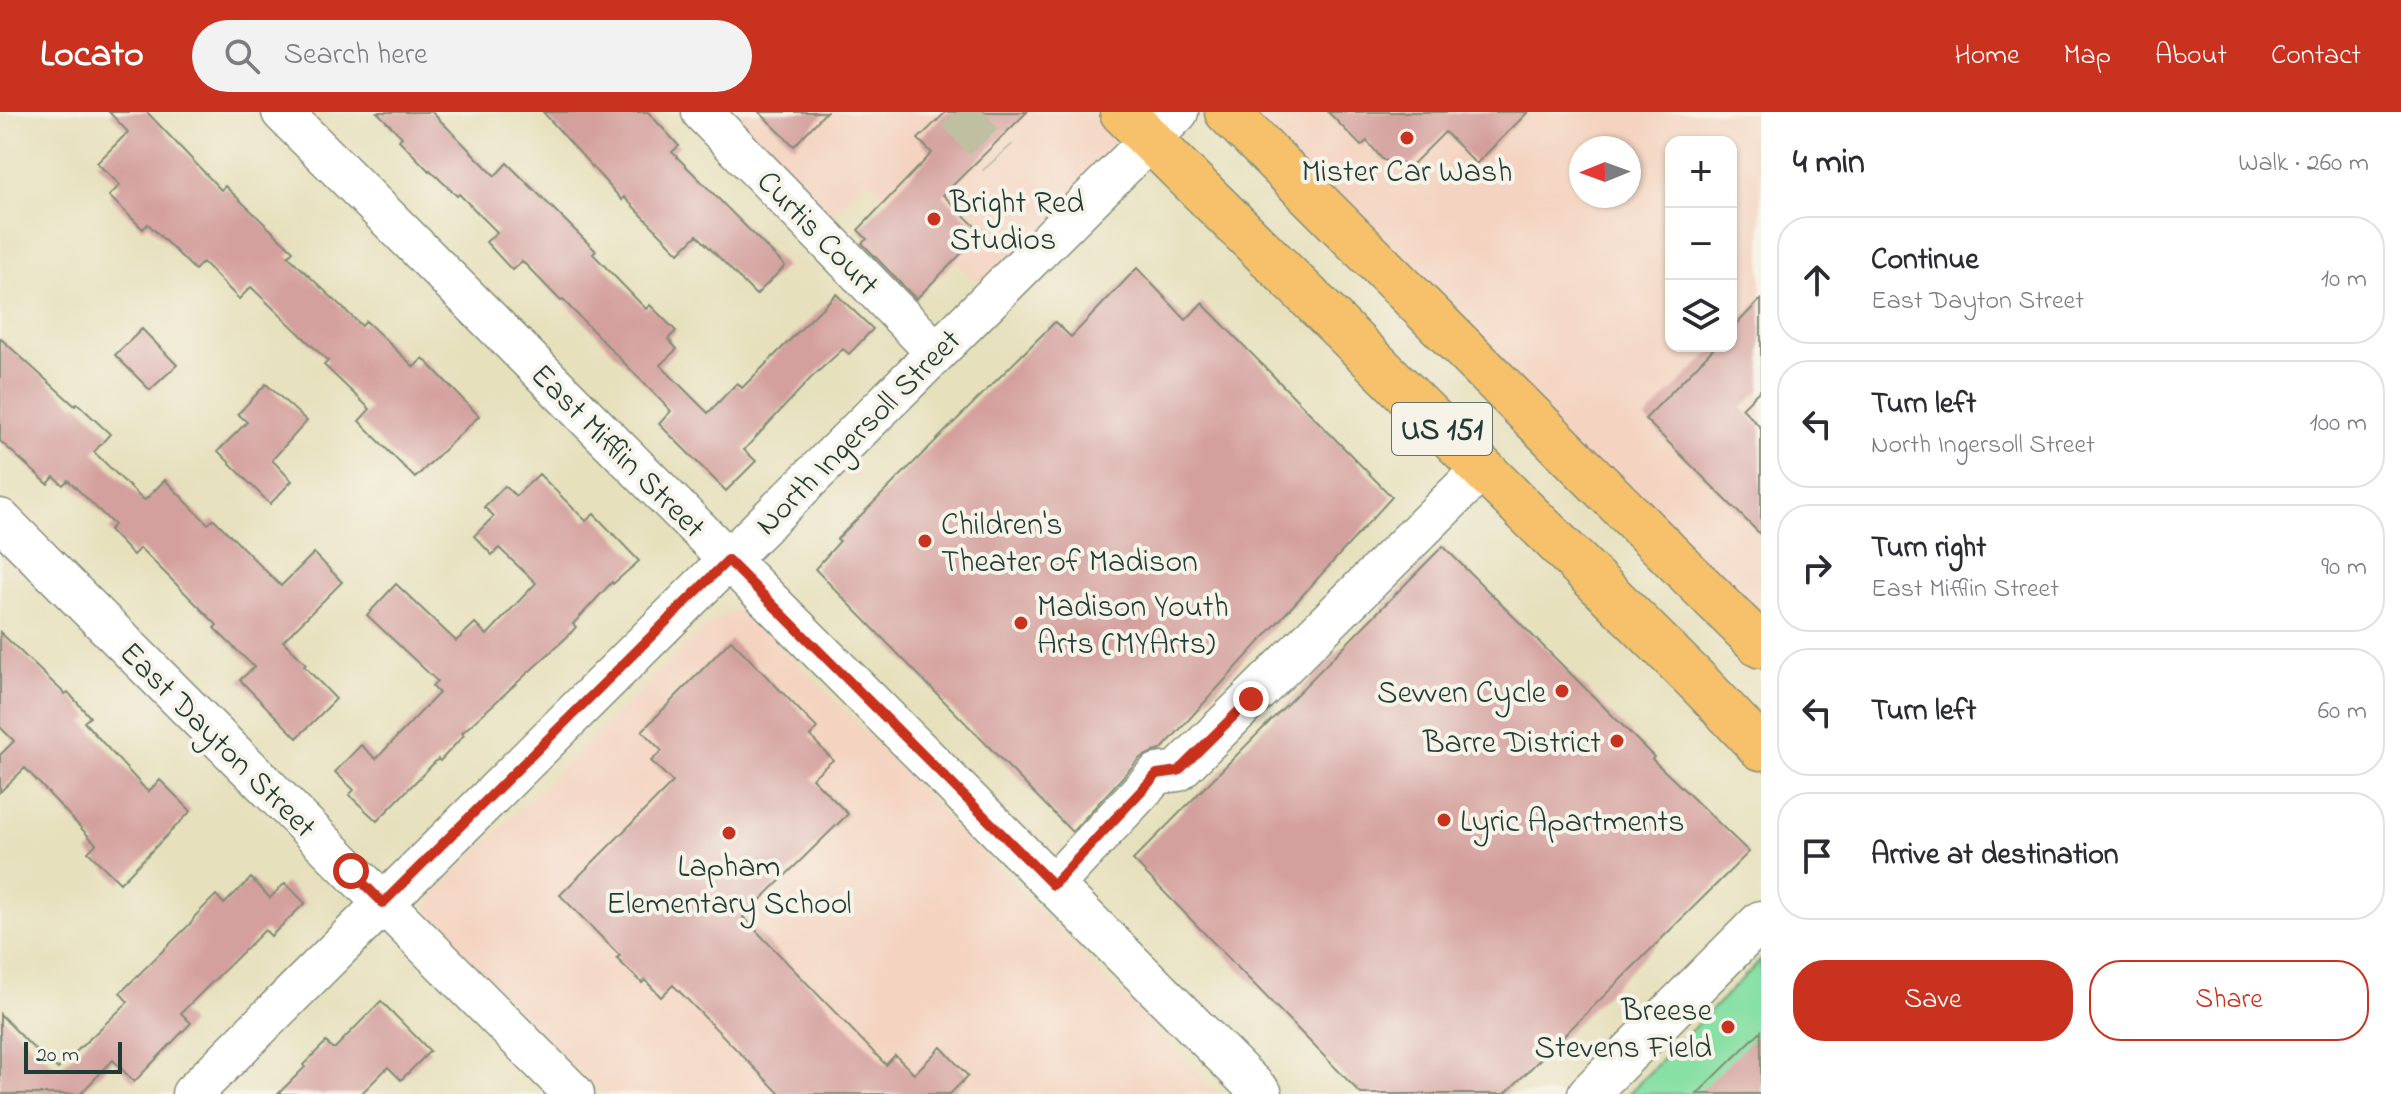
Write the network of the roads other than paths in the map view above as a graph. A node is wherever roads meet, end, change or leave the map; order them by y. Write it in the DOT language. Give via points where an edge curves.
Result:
graph roads {
  1 [pos="282,112"];
  2 [pos="702,112"];
  3 [pos="1227,112"];
  4 [pos="1150,121"];
  5 [pos="936,352"];
  6 [pos="1482,469"];
  7 [pos="0,519"];
  8 [pos="728,560"];
  9 [pos="1761,646"];
  10 [pos="1698,682"];
  11 [pos="1761,724"];
  12 [pos="1761,748"];
  13 [pos="1053,885"];
  14 [pos="383,903"];
  15 [pos="1761,921"];
  16 [pos="192,1094"];
  17 [pos="574,1094"];
  18 [pos="1262,1094"];
  19 [pos="1588,1094"];
  1 -- 8 [label="street, East Mifflin Street"];
  2 -- 5 [label="street, Curtis Court"];
  3 -- 9 [label="main road, US 151"];
  4 -- 5 [label="street, North Ingersoll Street"];
  4 -- 6 [label="main road, US 151"];
  5 -- 8 [label="street, North Ingersoll Street"];
  6 -- 10 [label="main road, US 151"];
  6 -- 13 [label="street" via="1178,771 1157,774"];
  7 -- 14 [label="street, East Dayton Street"];
  8 -- 13 [label="street, East Mifflin Street"];
  8 -- 14 [label="street, North Ingersoll Street"];
  10 -- 11 [label="main road"];
  10 -- 12 [label="main road, US 151"];
  13 -- 18 [label="street, East Mifflin Street"];
  14 -- 16 [label="street, North Ingersoll Street"];
  14 -- 17 [label="street, East Dayton Street"];
  15 -- 19 [label="street"];
}
